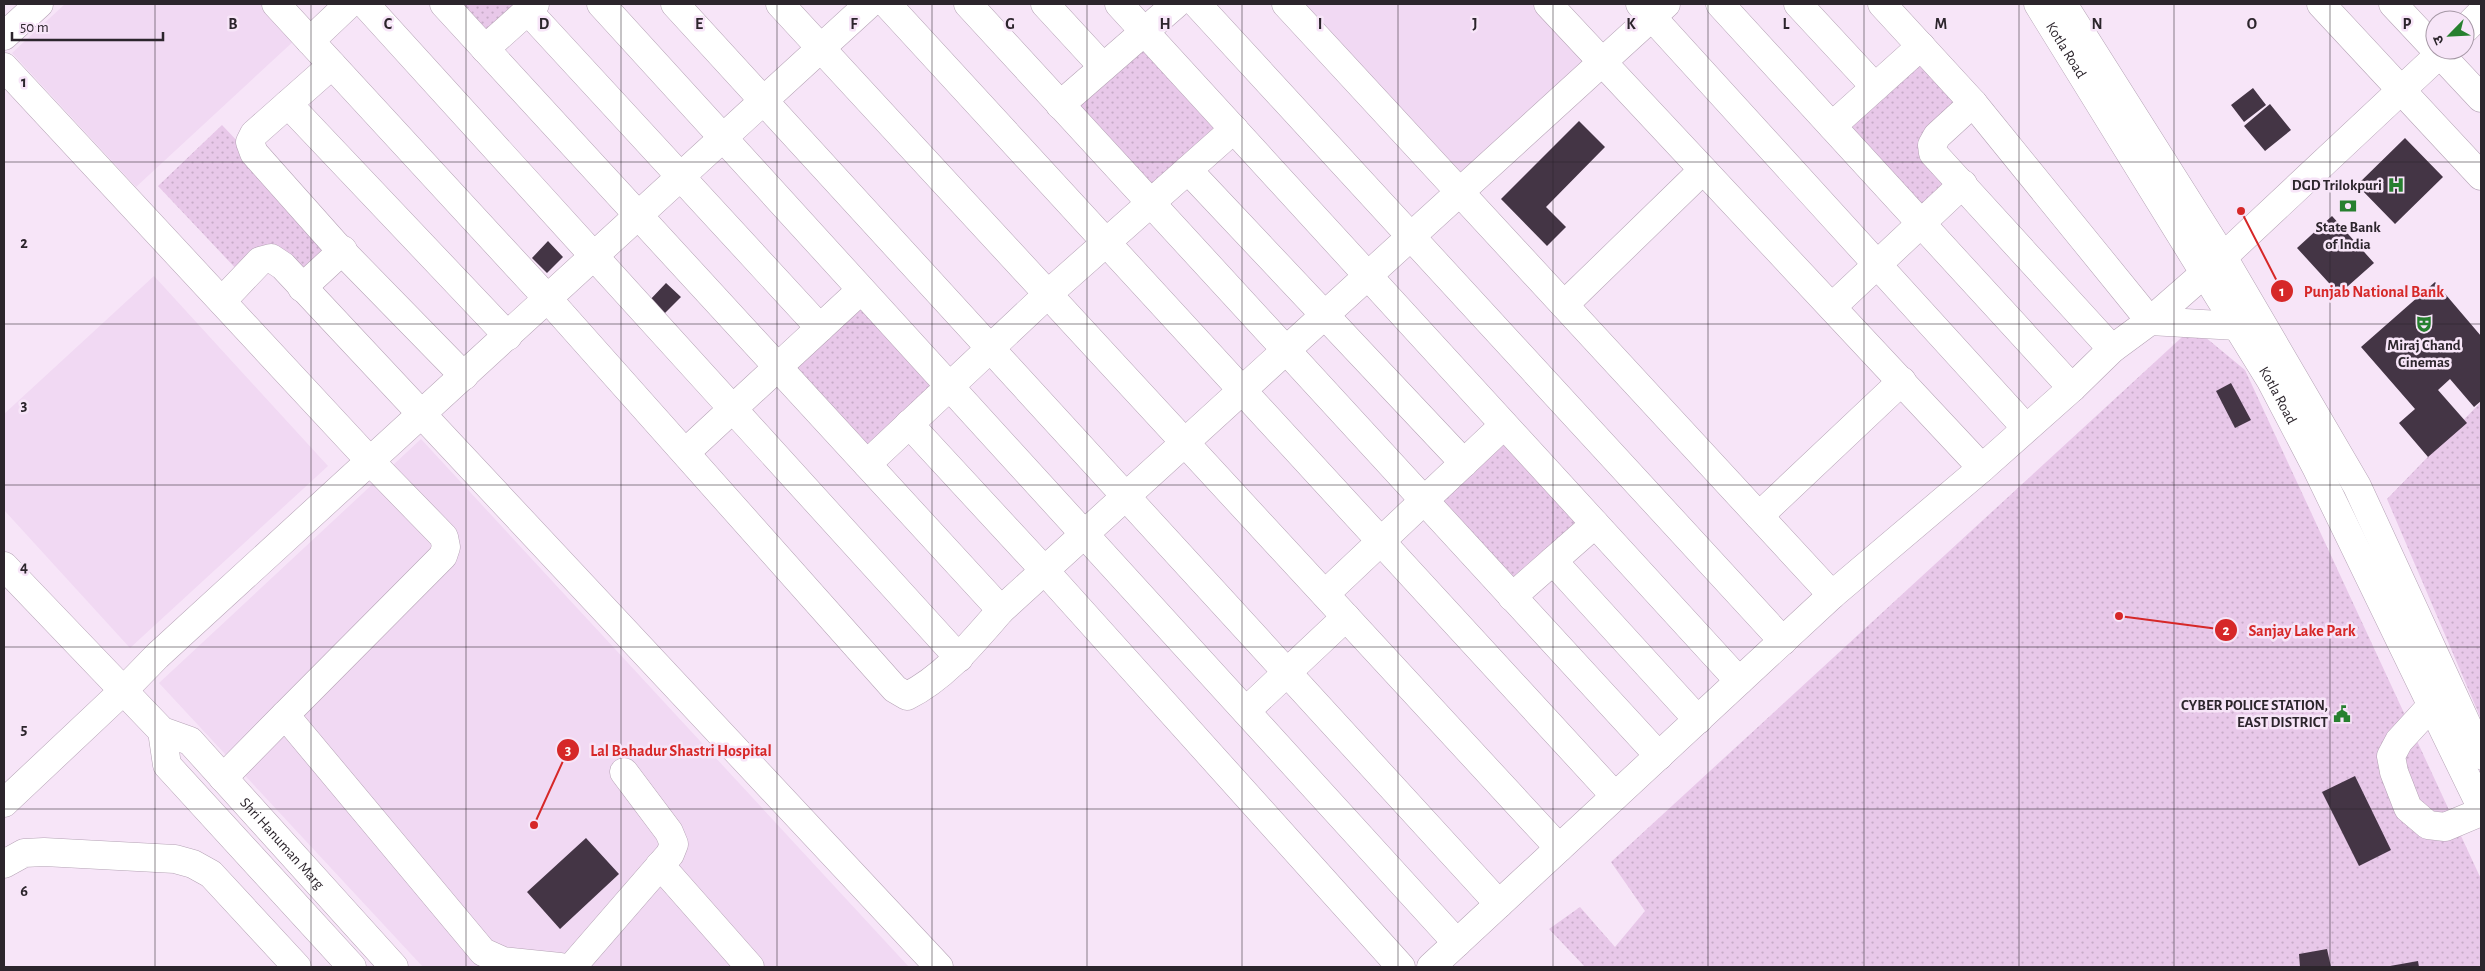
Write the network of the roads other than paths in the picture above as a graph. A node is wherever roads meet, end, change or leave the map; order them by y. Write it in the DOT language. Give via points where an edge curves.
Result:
graph roads {
  1 [pos="39,4"];
  2 [pos="276,4"];
  3 [pos="349,4"];
  4 [pos="365,4"];
  5 [pos="444,4"];
  6 [pos="600,4"];
  7 [pos="675,4"];
  8 [pos="780,4"];
  9 [pos="869,4"];
  10 [pos="887,4"];
  11 [pos="968,4"];
  12 [pos="1045,4"];
  13 [pos="1119,4"];
  14 [pos="1176,4"];
  15 [pos="1197,4"];
  16 [pos="1286,4"];
  17 [pos="1548,4"];
  18 [pos="1720,4"];
  19 [pos="1798,4"];
  20 [pos="1882,4"];
  21 [pos="2038,4"];
  22 [pos="2063,4"];
  23 [pos="2321,4"];
  24 [pos="2393,4"];
  25 [pos="2477,4"];
  26 [pos="531,7"];
  27 [pos="1653,8"];
  28 [pos="2481,8"];
  29 [pos="1144,32"];
  30 [pos="4,36"];
  31 [pos="2425,36"];
  32 [pos="310,41"];
  33 [pos="1921,46"];
  34 [pos="821,48"];
  35 [pos="485,49"];
  36 [pos="2434,60"];
  37 [pos="2448,60"];
  38 [pos="1602,62"];
  39 [pos="332,65"];
  40 [pos="4,67"];
  41 [pos="1103,67"];
  42 [pos="1875,88"];
  43 [pos="2400,90"];
  44 [pos="2481,98"];
  45 [pos="764,101"];
  46 [pos="1973,102"];
  47 [pos="288,104"];
  48 [pos="1060,105"];
  49 [pos="1832,126"];
  50 [pos="1234,129"];
  51 [pos="723,138"];
  52 [pos="1188,170"];
  53 [pos="1703,170"];
  54 [pos="2481,176"];
  55 [pos="681,177"];
  56 [pos="1963,184"];
  57 [pos="1460,192"];
  58 [pos="1150,203"];
  59 [pos="638,216"];
  60 [pos="1921,223"];
  61 [pos="1411,236"];
  62 [pos="1106,242"];
  63 [pos="342,250"];
  64 [pos="595,256"];
  65 [pos="1878,263"];
  66 [pos="2214,265"];
  67 [pos="1368,276"];
  68 [pos="302,288"];
  69 [pos="861,290"];
  70 [pos="1048,294"];
  71 [pos="548,299"];
  72 [pos="222,301"];
  73 [pos="1564,305"];
  74 [pos="1832,307"];
  75 [pos="1325,315"];
  76 [pos="2150,320"];
  77 [pos="2236,326"];
  78 [pos="820,328"];
  79 [pos="508,336"];
  80 [pos="990,348"];
  81 [pos="2112,349"];
  82 [pos="1286,350"];
  83 [pos="777,367"];
  84 [pos="464,376"];
  85 [pos="1902,381"];
  86 [pos="950,386"];
  87 [pos="2072,388"];
  88 [pos="1242,390"];
  89 [pos="734,408"];
  90 [pos="421,415"];
  91 [pos="909,424"];
  92 [pos="1504,425"];
  93 [pos="2026,428"];
  94 [pos="1185,443"];
  95 [pos="686,452"];
  96 [pos="371,462"];
  97 [pos="1464,463"];
  98 [pos="867,464"];
  99 [pos="1982,468"];
  100 [pos="1126,496"];
  101 [pos="1424,500"];
  102 [pos="1760,516"];
  103 [pos="1595,524"];
  104 [pos="1084,534"];
  105 [pos="1381,541"];
  106 [pos="1553,560"];
  107 [pos="4,566"];
  108 [pos="1044,571"];
  109 [pos="1324,594"];
  110 [pos="1832,595"];
  111 [pos="1512,597"];
  112 [pos="1001,610"];
  113 [pos="1346,617"];
  114 [pos="1783,641"];
  115 [pos="958,658"];
  116 [pos="1287,672"];
  117 [pos="1739,681"];
  118 [pos="124,690"];
  119 [pos="2432,705"];
  120 [pos="1246,711"];
  121 [pos="285,715"];
  122 [pos="1698,720"];
  123 [pos="162,731"];
  124 [pos="2481,755"];
  125 [pos="1658,756"];
  126 [pos="624,772"];
  127 [pos="223,778"];
  128 [pos="1615,796"];
  129 [pos="4,803"];
  130 [pos="2481,806"];
  131 [pos="2481,812"];
  132 [pos="1559,848"];
  133 [pos="4,864"];
  134 [pos="660,865"];
  135 [pos="1499,904"];
  136 [pos="1457,943"];
  137 [pos="297,967"];
  138 [pos="352,967"];
  139 [pos="394,967"];
  140 [pos="560,967"];
  141 [pos="572,967"];
  142 [pos="750,967"];
  143 [pos="939,967"];
  144 [pos="1401,967"];
  145 [pos="1431,967"];
  1 -- 30 [label="street"];
  2 -- 32 [label="street"];
  3 -- 32 [label="street"];
  4 -- 64 [label="street"];
  5 -- 35 [label="street"];
  6 -- 51 [label="street"];
  7 -- 45 [label="street"];
  8 -- 34 [label="street"];
  9 -- 34 [label="street"];
  10 -- 62 [label="street"];
  11 -- 48 [label="street"];
  12 -- 41 [label="street"];
  13 -- 29 [label="street"];
  14 -- 29 [label="street"];
  15 -- 61 [label="street"];
  16 -- 57 [label="street"];
  17 -- 38 [label="street"];
  18 -- 49 [label="street"];
  19 -- 42 [label="street"];
  20 -- 33 [label="street"];
  21 -- 66 [label="street, Kotla Road"];
  22 -- 66 [label="street, Kotla Road"];
  23 -- 43 [label="street"];
  24 -- 31 [label="street"];
  25 -- 28 [label="street"];
  26 -- 35 [label="street"];
  26 -- 55 [label="street"];
  27 -- 38 [label="street"];
  27 -- 65 [label="street"];
  29 -- 41 [label="street"];
  29 -- 50 [label="street"];
  32 -- 39 [label="street"];
  33 -- 42 [label="street"];
  33 -- 46 [label="street"];
  34 -- 45 [label="street"];
  34 -- 70 [label="street"];
  35 -- 59 [label="street"];
  36 -- 43 [label="street"];
  37 -- 44 [label="street"];
  38 -- 53 [label="street"];
  38 -- 57 [label="street"];
  39 -- 47 [label="street"];
  39 -- 71 [label="street"];
  40 -- 72 [label="street"];
  41 -- 48 [label="street"];
  42 -- 49 [label="street"];
  43 -- 54 [label="street"];
  43 -- 66 [label="street"];
  45 -- 51 [label="street"];
  45 -- 80 [label="street"];
  46 -- 56 [label="street" via="1936,136 1932,145 1933,153"];
  46 -- 76 [label="street"];
  47 -- 63 [label="street" via="254,134 250,142 254,153"];
  47 -- 79 [label="street"];
  48 -- 58 [label="street"];
  49 -- 60 [label="street"];
  50 -- 52 [label="street"];
  50 -- 67 [label="street"];
  51 -- 55 [label="street"];
  51 -- 69 [label="street"];
  52 -- 58 [label="street"];
  52 -- 75 [label="street"];
  53 -- 73 [label="street"];
  53 -- 74 [label="street"];
  55 -- 59 [label="street"];
  55 -- 78 [label="street"];
  56 -- 60 [label="street"];
  56 -- 81 [label="street"];
  57 -- 61 [label="street"];
  57 -- 73 [label="street"];
  58 -- 62 [label="street"];
  58 -- 82 [label="street"];
  59 -- 64 [label="street"];
  59 -- 83 [label="street"];
  60 -- 65 [label="street"];
  60 -- 87 [label="street"];
  61 -- 67 [label="street"];
  61 -- 114 [label="street"];
  62 -- 70 [label="street"];
  62 -- 88 [label="street"];
  63 -- 68 [label="street"];
  63 -- 84 [label="street"];
  64 -- 71 [label="street"];
  64 -- 89 [label="street"];
  65 -- 74 [label="street"];
  65 -- 93 [label="street"];
  66 -- 76 [label="street"];
  66 -- 77 [label="street, Kotla Road"];
  66 -- 124 [label="street, Kotla Road" via="2356,486"];
  67 -- 75 [label="street"];
  67 -- 92 [label="street"];
  68 -- 72 [label="street" via="283,266 271,258 260,261"];
  68 -- 90 [label="street"];
  69 -- 78 [label="street"];
  69 -- 86 [label="street"];
  70 -- 80 [label="street"];
  70 -- 94 [label="street"];
  71 -- 79 [label="street"];
  71 -- 95 [label="street"];
  72 -- 96 [label="street"];
  73 -- 102 [label="street"];
  74 -- 85 [label="street"];
  75 -- 82 [label="street"];
  75 -- 97 [label="street"];
  76 -- 77 [label="street"];
  76 -- 81 [label="street"];
  77 -- 119 [label="street, Kotla Road" via="2271,381 2316,467"];
  78 -- 83 [label="street"];
  79 -- 84 [label="street"];
  80 -- 86 [label="street"];
  80 -- 100 [label="street"];
  81 -- 87 [label="street"];
  82 -- 88 [label="street"];
  82 -- 101 [label="street"];
  83 -- 89 [label="street"];
  83 -- 98 [label="street"];
  84 -- 90 [label="street"];
  85 -- 99 [label="street"];
  85 -- 102 [label="street"];
  86 -- 91 [label="street"];
  86 -- 104 [label="street"];
  87 -- 93 [label="street"];
  88 -- 94 [label="street"];
  88 -- 105 [label="street"];
  89 -- 95 [label="street"];
  89 -- 115 [label="street"];
  90 -- 96 [label="street"];
  90 -- 143 [label="street"];
  91 -- 98 [label="street"];
  91 -- 108 [label="street"];
  92 -- 97 [label="street"];
  92 -- 103 [label="street"];
  93 -- 99 [label="street"];
  94 -- 100 [label="street"];
  94 -- 109 [label="street"];
  95 -- 115 [label="street" via="895,689 907,696 923,688"];
  96 -- 118 [label="street" via="156,656"];
  96 -- 121 [label="street" via="444,537 446,547 443,556"];
  97 -- 101 [label="street"];
  98 -- 112 [label="street"];
  99 -- 110 [label="street"];
  100 -- 104 [label="street"];
  100 -- 116 [label="street"];
  101 -- 105 [label="street"];
  101 -- 111 [label="street"];
  102 -- 110 [label="street"];
  103 -- 106 [label="street"];
  103 -- 117 [label="street"];
  104 -- 108 [label="street"];
  104 -- 120 [label="street"];
  105 -- 109 [label="street"];
  105 -- 128 [label="street"];
  106 -- 111 [label="street"];
  106 -- 122 [label="street"];
  107 -- 118 [label="street, Shri Hanuman Marg"];
  108 -- 112 [label="street"];
  108 -- 144 [label="street"];
  109 -- 113 [label="street"];
  110 -- 114 [label="street"];
  111 -- 125 [label="street"];
  112 -- 115 [label="street"];
  113 -- 116 [label="street"];
  113 -- 132 [label="street"];
  114 -- 117 [label="street"];
  116 -- 120 [label="street"];
  116 -- 135 [label="street"];
  117 -- 122 [label="street"];
  118 -- 123 [label="street, Shri Hanuman Marg"];
  118 -- 129 [label="street"];
  119 -- 130 [label="street, Kotla Road"];
  119 -- 131 [label="street" via="2399,741 2391,756 2408,808 2428,825 2445,827"];
  120 -- 136 [label="street"];
  121 -- 127 [label="street"];
  121 -- 140 [label="street" via="483,952 503,961"];
  122 -- 125 [label="street"];
  123 -- 127 [label="street, Shri Hanuman Marg" via="190,741"];
  123 -- 138 [label="street, Shri Hanuman Marg" via="167,765"];
  125 -- 128 [label="street"];
  126 -- 134 [label="street" via="669,832 674,844"];
  127 -- 139 [label="street, Shri Hanuman Marg"];
  128 -- 132 [label="street"];
  132 -- 135 [label="street"];
  133 -- 137 [label="street" via="24,853 44,852 175,859 193,864 211,874"];
  134 -- 141 [label="street"];
  134 -- 142 [label="street"];
  135 -- 136 [label="street"];
  136 -- 145 [label="street"];
}
